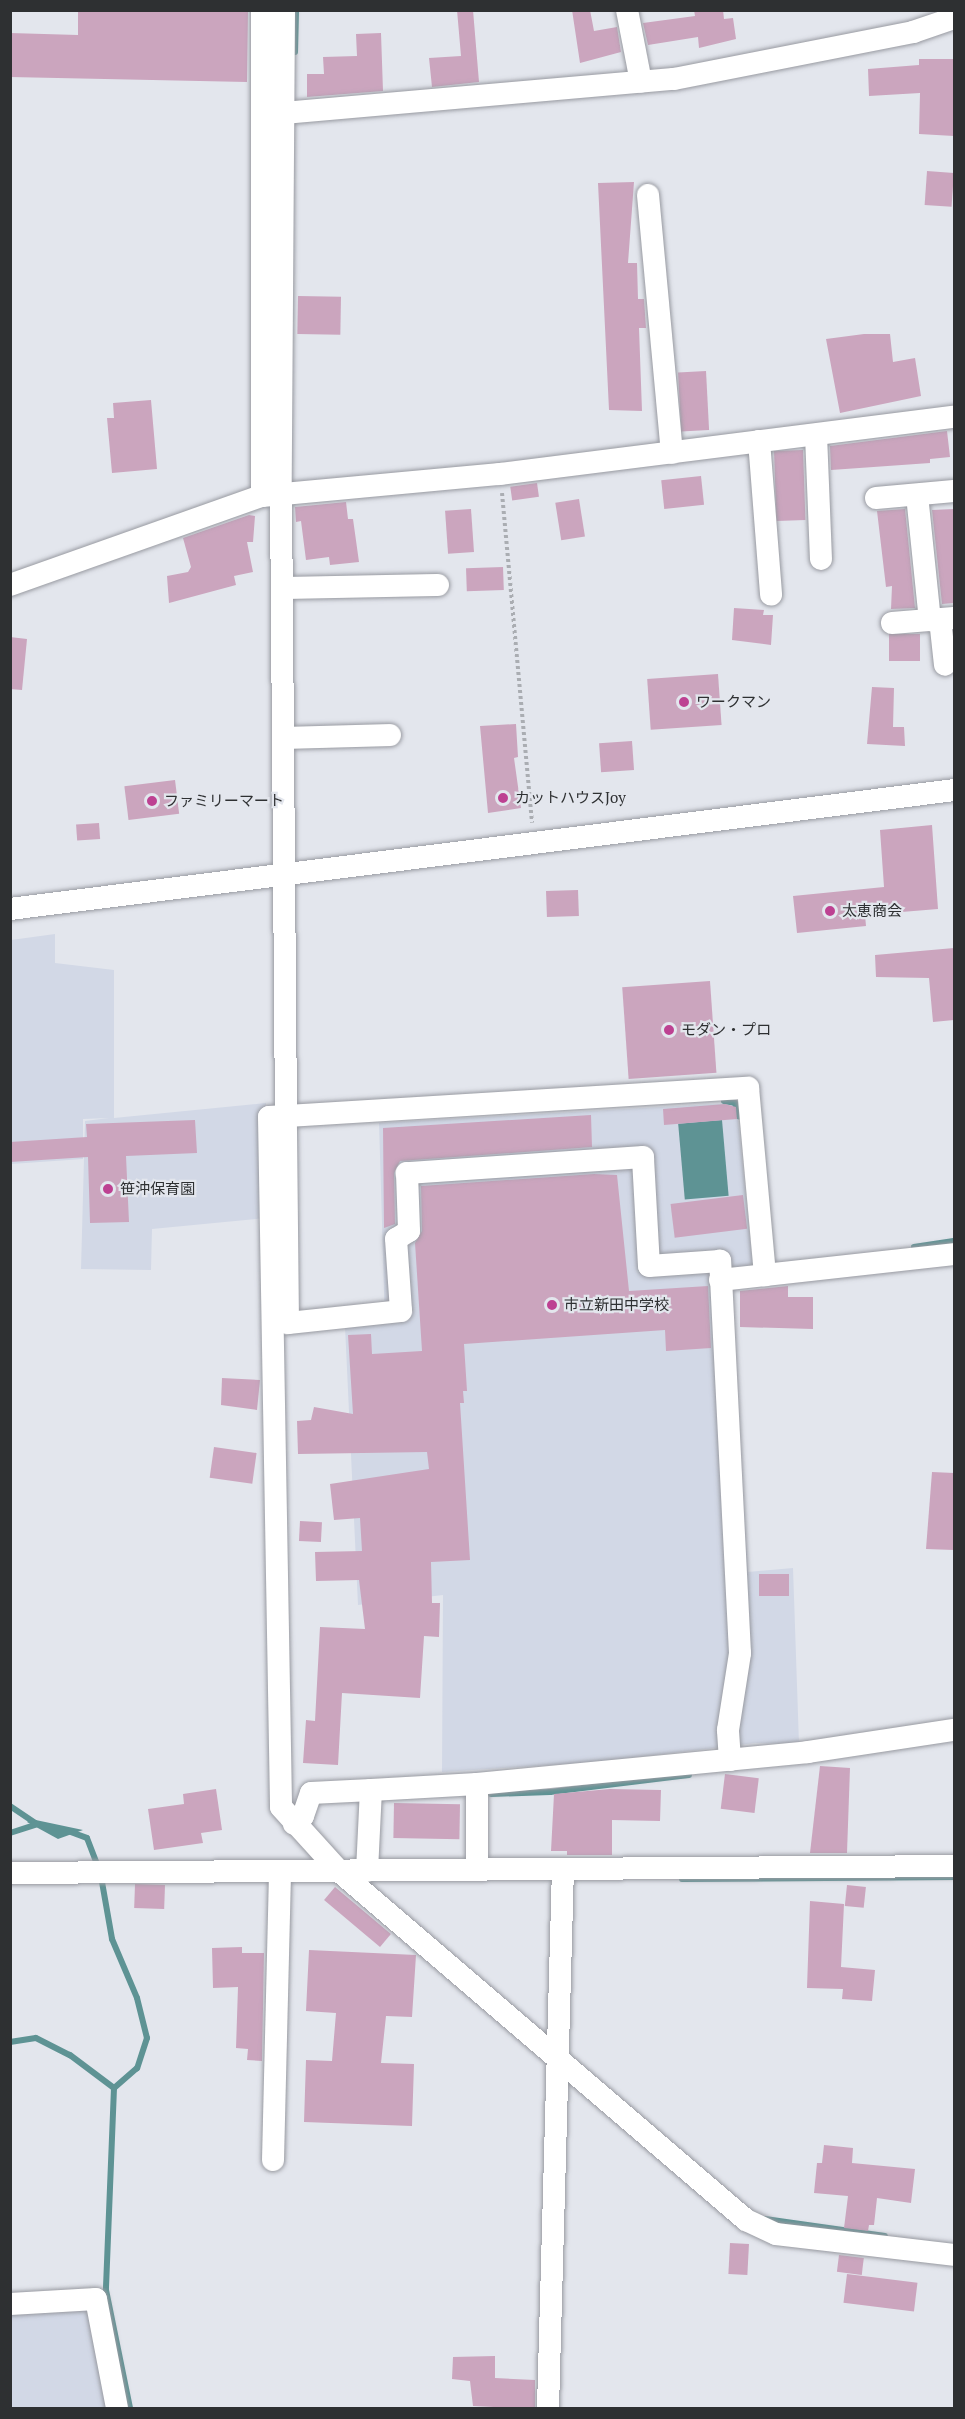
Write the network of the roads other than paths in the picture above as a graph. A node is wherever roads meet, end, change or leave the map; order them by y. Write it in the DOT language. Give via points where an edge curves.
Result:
graph roads {
  1 [pos="262,10"];
  2 [pos="284,10"];
  3 [pos="627,10"];
  4 [pos="954,18"];
  5 [pos="641,82"];
  6 [pos="283,113"];
  7 [pos="648,195"];
  8 [pos="954,417"];
  9 [pos="816,435"];
  10 [pos="759,441"];
  11 [pos="672,453"];
  12 [pos="954,491"];
  13 [pos="271,495"];
  14 [pos="917,495"];
  15 [pos="876,498"];
  16 [pos="821,558"];
  17 [pos="10,585"];
  18 [pos="438,585"];
  19 [pos="283,588"];
  20 [pos="771,595"];
  21 [pos="942,619"];
  22 [pos="892,623"];
  23 [pos="945,665"];
  24 [pos="390,735"];
  25 [pos="285,738"];
  26 [pos="954,790"];
  27 [pos="284,875"];
  28 [pos="10,909"];
  29 [pos="294,1115"];
  30 [pos="954,1254"];
  31 [pos="765,1267"];
  32 [pos="720,1280"];
  33 [pos="954,1730"];
  34 [pos="730,1760"];
  35 [pos="477,1784"];
  36 [pos="371,1796"];
  37 [pos="299,1820"];
  38 [pos="954,1866"];
  39 [pos="477,1870"];
  40 [pos="367,1871"];
  41 [pos="280,1872"];
  42 [pos="340,1872"];
  43 [pos="10,1873"];
  44 [pos="563,1876"];
  45 [pos="559,2057"];
  46 [pos="273,2160"];
  47 [pos="954,2255"];
  48 [pos="10,2304"];
  49 [pos="117,2409"];
  50 [pos="548,2409"];
  1 -- 13 [label="street"];
  2 -- 6 [label="street"];
  3 -- 5 [label="street"];
  4 -- 5 [label="street" via="913,32"];
  5 -- 6 [label="street"];
  6 -- 13 [label="street"];
  7 -- 11 [label="street"];
  8 -- 9 [label="street"];
  9 -- 10 [label="street"];
  9 -- 16 [label="street"];
  10 -- 11 [label="street"];
  10 -- 20 [label="street"];
  11 -- 13 [label="street"];
  12 -- 14 [label="street"];
  13 -- 17 [label="street"];
  13 -- 19 [label="street"];
  14 -- 15 [label="street"];
  14 -- 21 [label="street"];
  18 -- 19 [label="street"];
  19 -- 25 [label="street"];
  21 -- 22 [label="street"];
  21 -- 23 [label="street"];
  24 -- 25 [label="street"];
  25 -- 27 [label="street"];
  26 -- 27 [label="street"];
  27 -- 28 [label="street"];
  27 -- 29 [label="street"];
  29 -- 31 [label="street" via="748,1088"];
  29 -- 32 [label="street" via="288,1323 401,1311 396,1239 409,1231 407,1173 642,1157 650,1266 720,1261"];
  29 -- 37 [label="street" via="269,1117 279,1789 281,1807"];
  30 -- 31 [label="street"];
  31 -- 32 [label="street"];
  32 -- 34 [label="street" via="740,1653 728,1730"];
  33 -- 34 [label="street"];
  34 -- 35 [label="street"];
  35 -- 36 [label="street"];
  35 -- 39 [label="street"];
  36 -- 37 [label="street" via="311,1793"];
  36 -- 40 [label="street"];
  37 -- 42 [label="street"];
  38 -- 44 [label="street"];
  39 -- 40 [label="street"];
  39 -- 44 [label="street"];
  40 -- 42 [label="street"];
  41 -- 42 [label="street"];
  41 -- 43 [label="street"];
  41 -- 46 [label="street"];
  42 -- 45 [label="street"];
  44 -- 45 [label="street"];
  45 -- 47 [label="street" via="746,2220 776,2235"];
  45 -- 50 [label="street"];
  48 -- 49 [label="street" via="96,2299"];
}
